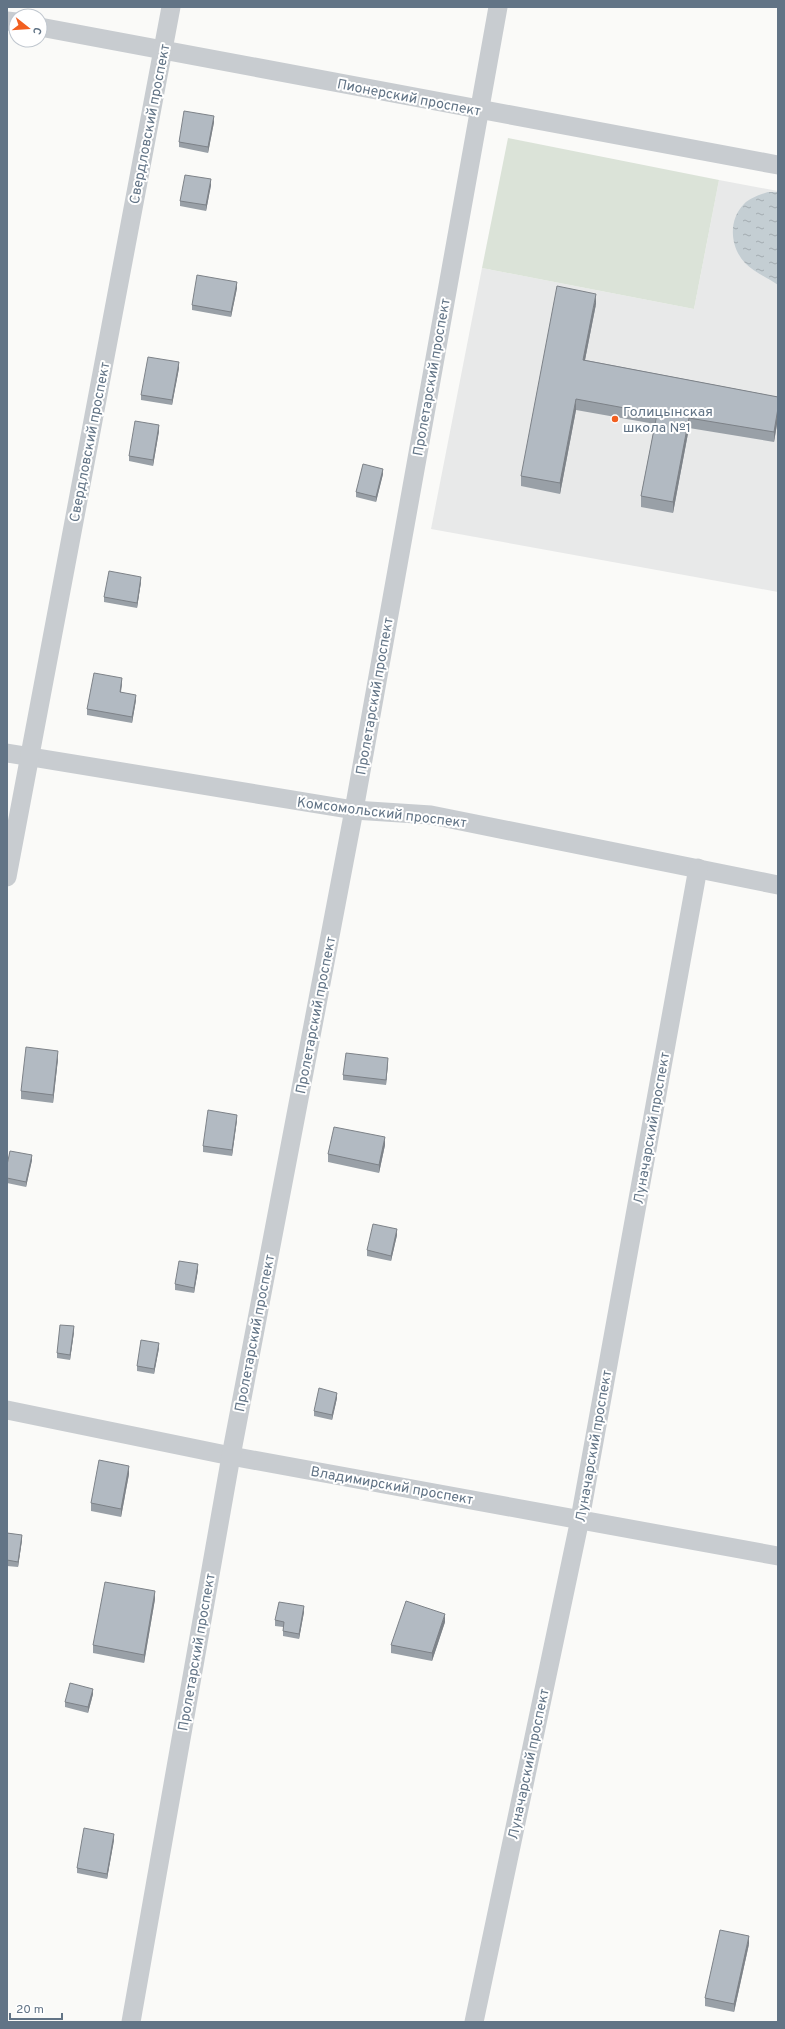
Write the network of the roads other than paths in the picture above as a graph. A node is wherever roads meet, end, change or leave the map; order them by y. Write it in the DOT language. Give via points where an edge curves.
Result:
graph roads {
  1 [pos="170,7"];
  2 [pos="498,7"];
  3 [pos="48,29"];
  4 [pos="162,50"];
  5 [pos="478,110"];
  6 [pos="778,165"];
  7 [pos="7,753"];
  8 [pos="31,757"];
  9 [pos="354,810"];
  10 [pos="698,868"];
  11 [pos="7,877"];
  12 [pos="778,885"];
  13 [pos="7,1410"];
  14 [pos="231,1456"];
  15 [pos="580,1519"];
  16 [pos="778,1556"];
  17 [pos="131,2022"];
  18 [pos="474,2022"];
  1 -- 4 [label="street, Свердловский проспект"];
  2 -- 5 [label="street, Пролетарский проспект"];
  3 -- 4 [label="street, Пионерский проспект"];
  4 -- 5 [label="street, Пионерский проспект"];
  4 -- 8 [label="street, Свердловский проспект"];
  5 -- 6 [label="street, Пионерский проспект"];
  5 -- 9 [label="street, Пролетарский проспект"];
  7 -- 8 [label="street, Комсомольский проспект"];
  8 -- 9 [label="street, Комсомольский проспект"];
  8 -- 11 [label="street, Свердловский проспект"];
  9 -- 10 [label="street, Комсомольский проспект" via="431,815"];
  9 -- 14 [label="street, Пролетарский проспект"];
  10 -- 12 [label="street, Комсомольский проспект"];
  10 -- 15 [label="street, Луначарский проспект"];
  13 -- 14 [label="street, Владимирский проспект"];
  14 -- 15 [label="street, Владимирский проспект"];
  14 -- 17 [label="street, Пролетарский проспект"];
  15 -- 16 [label="street, Владимирский проспект"];
  15 -- 18 [label="street, Луначарский проспект"];
}
